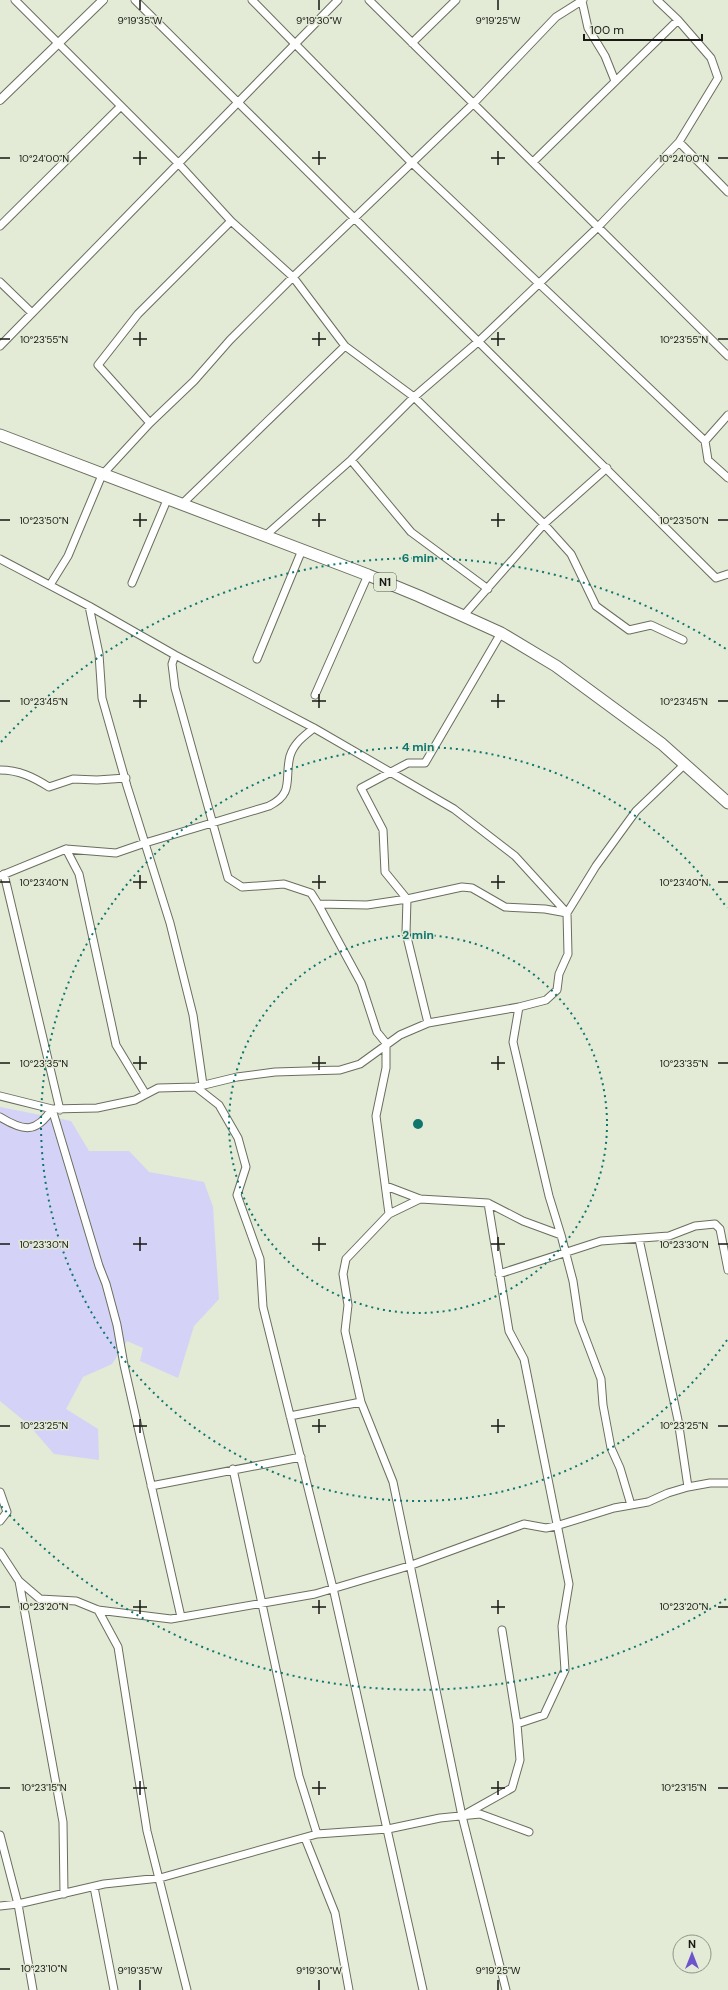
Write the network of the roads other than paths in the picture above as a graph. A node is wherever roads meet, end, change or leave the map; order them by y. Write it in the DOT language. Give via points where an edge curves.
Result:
graph roads {
  1 [pos="15,0"];
  2 [pos="103,0"];
  3 [pos="135,0"];
  4 [pos="252,0"];
  5 [pos="338,0"];
  6 [pos="369,0"];
  7 [pos="456,0"];
  8 [pos="582,0"];
  9 [pos="657,0"];
  10 [pos="678,20"];
  11 [pos="412,43"];
  12 [pos="58,44"];
  13 [pos="295,44"];
  14 [pos="615,81"];
  15 [pos="0,100"];
  16 [pos="238,101"];
  17 [pos="474,104"];
  18 [pos="121,106"];
  19 [pos="679,142"];
  20 [pos="411,162"];
  21 [pos="533,162"];
  22 [pos="178,163"];
  23 [pos="728,192"];
  24 [pos="355,217"];
  25 [pos="231,221"];
  26 [pos="0,226"];
  27 [pos="598,227"];
  28 [pos="292,277"];
  29 [pos="0,282"];
  30 [pos="538,284"];
  31 [pos="32,313"];
  32 [pos="479,341"];
  33 [pos="0,346"];
  34 [pos="345,346"];
  35 [pos="728,356"];
  36 [pos="414,397"];
  37 [pos="728,416"];
  38 [pos="150,423"];
  39 [pos="0,436"];
  40 [pos="705,441"];
  41 [pos="351,460"];
  42 [pos="606,468"];
  43 [pos="102,475"];
  44 [pos="728,478"];
  45 [pos="168,500"];
  46 [pos="180,505"];
  47 [pos="544,524"];
  48 [pos="265,536"];
  49 [pos="302,550"];
  50 [pos="0,559"];
  51 [pos="728,574"];
  52 [pos="368,575"];
  53 [pos="132,583"];
  54 [pos="50,585"];
  55 [pos="488,589"];
  56 [pos="89,606"];
  57 [pos="464,615"];
  58 [pos="502,632"];
  59 [pos="683,640"];
  60 [pos="175,655"];
  61 [pos="257,659"];
  62 [pos="315,695"];
  63 [pos="314,728"];
  64 [pos="685,764"];
  65 [pos="0,770"];
  66 [pos="392,773"];
  67 [pos="126,778"];
  68 [pos="728,803"];
  69 [pos="212,822"];
  70 [pos="144,843"];
  71 [pos="66,848"];
  72 [pos="2,875"];
  73 [pos="407,899"];
  74 [pos="318,904"];
  75 [pos="567,913"];
  76 [pos="519,1006"];
  77 [pos="428,1023"];
  78 [pos="386,1043"];
  79 [pos="204,1085"];
  80 [pos="196,1087"];
  81 [pos="145,1093"];
  82 [pos="0,1096"];
  83 [pos="56,1109"];
  84 [pos="0,1117"];
  85 [pos="386,1186"];
  86 [pos="420,1199"];
  87 [pos="488,1203"];
  88 [pos="389,1214"];
  89 [pos="562,1235"];
  90 [pos="639,1239"];
  91 [pos="566,1252"];
  92 [pos="728,1270"];
  93 [pos="499,1274"];
  94 [pos="361,1402"];
  95 [pos="290,1416"];
  96 [pos="300,1456"];
  97 [pos="233,1469"];
  98 [pos="728,1483"];
  99 [pos="151,1486"];
  100 [pos="688,1487"];
  101 [pos="0,1492"];
  102 [pos="631,1505"];
  103 [pos="0,1521"];
  104 [pos="556,1526"];
  105 [pos="0,1552"];
  106 [pos="409,1566"];
  107 [pos="19,1581"];
  108 [pos="333,1588"];
  109 [pos="262,1603"];
  110 [pos="98,1610"];
  111 [pos="181,1617"];
  112 [pos="502,1630"];
  113 [pos="517,1724"];
  114 [pos="462,1816"];
  115 [pos="388,1829"];
  116 [pos="529,1832"];
  117 [pos="317,1834"];
  118 [pos="0,1835"];
  119 [pos="305,1838"];
  120 [pos="160,1878"];
  121 [pos="94,1887"];
  122 [pos="64,1894"];
  123 [pos="18,1904"];
  124 [pos="0,1906"];
  125 [pos="33,1990"];
  126 [pos="114,1990"];
  127 [pos="187,1990"];
  128 [pos="349,1990"];
  129 [pos="423,1990"];
  130 [pos="506,1990"];
  1 -- 12 [label="street"];
  2 -- 12 [label="street"];
  3 -- 16 [label="street"];
  4 -- 13 [label="street"];
  5 -- 13 [label="street"];
  6 -- 11 [label="street"];
  7 -- 11 [label="street"];
  8 -- 14 [label="street" via="588,28 605,56"];
  8 -- 17 [label="street" via="556,17"];
  9 -- 10 [label="street"];
  10 -- 14 [label="street"];
  10 -- 19 [label="street" via="711,58 718,78"];
  11 -- 17 [label="street"];
  12 -- 15 [label="street"];
  12 -- 18 [label="street"];
  13 -- 16 [label="street"];
  13 -- 20 [label="street"];
  14 -- 21 [label="street"];
  16 -- 22 [label="street"];
  16 -- 24 [label="street"];
  17 -- 20 [label="street"];
  17 -- 21 [label="street"];
  18 -- 22 [label="street"];
  18 -- 26 [label="street"];
  19 -- 23 [label="street"];
  19 -- 27 [label="street"];
  20 -- 24 [label="street"];
  20 -- 30 [label="street"];
  21 -- 27 [label="street"];
  22 -- 25 [label="street"];
  22 -- 31 [label="street"];
  24 -- 28 [label="street"];
  24 -- 32 [label="street"];
  25 -- 28 [label="street"];
  25 -- 38 [label="street" via="138,314 98,365"];
  27 -- 30 [label="street"];
  27 -- 35 [label="street"];
  28 -- 34 [label="street"];
  28 -- 38 [label="street" via="194,381"];
  29 -- 31 [label="street"];
  30 -- 32 [label="street"];
  30 -- 40 [label="street"];
  31 -- 33 [label="street"];
  32 -- 36 [label="street"];
  32 -- 42 [label="street"];
  34 -- 36 [label="street"];
  34 -- 46 [label="street"];
  36 -- 41 [label="street"];
  36 -- 47 [label="street"];
  37 -- 40 [label="street"];
  38 -- 43 [label="street"];
  39 -- 43 [label="highway, N1"];
  40 -- 44 [label="street" via="708,460"];
  41 -- 48 [label="street"];
  41 -- 55 [label="street" via="411,532"];
  42 -- 47 [label="street"];
  42 -- 51 [label="street" via="716,578"];
  43 -- 45 [label="highway, N1"];
  43 -- 54 [label="street" via="68,556"];
  45 -- 46 [label="highway, N1"];
  45 -- 53 [label="street"];
  46 -- 48 [label="highway, N1"];
  47 -- 55 [label="street"];
  47 -- 59 [label="street" via="571,554 596,606 629,630 651,625"];
  48 -- 49 [label="highway, N1"];
  49 -- 52 [label="highway, N1"];
  49 -- 61 [label="street"];
  50 -- 54 [label="street"];
  52 -- 57 [label="highway, N1"];
  52 -- 62 [label="street"];
  54 -- 56 [label="street"];
  55 -- 57 [label="street"];
  56 -- 60 [label="street"];
  56 -- 67 [label="street" via="99,654 102,698"];
  57 -- 58 [label="highway, N1"];
  58 -- 64 [label="highway, N1" via="556,666 662,744"];
  58 -- 66 [label="street" via="425,763 408,763"];
  60 -- 63 [label="street"];
  60 -- 69 [label="street" via="172,664 175,688"];
  63 -- 66 [label="street"];
  63 -- 69 [label="street" via="300,739 291,754 286,792 279,801"];
  64 -- 68 [label="highway, N1"];
  64 -- 75 [label="street" via="636,811 596,866"];
  65 -- 67 [label="street" via="13,770 49,787 73,779"];
  66 -- 73 [label="street" via="361,788 383,830 385,872"];
  66 -- 75 [label="street" via="454,809 514,856"];
  67 -- 70 [label="street"];
  69 -- 70 [label="street"];
  69 -- 74 [label="street" via="228,878 242,887 284,884 311,893"];
  70 -- 71 [label="street" via="116,853"];
  70 -- 79 [label="street" via="170,923 193,1015"];
  71 -- 72 [label="street"];
  71 -- 81 [label="street" via="80,874 116,1045"];
  72 -- 83 [label="street"];
  73 -- 74 [label="street" via="367,905"];
  73 -- 75 [label="street" via="462,887 472,888 505,908 545,909"];
  73 -- 77 [label="street" via="406,933"];
  74 -- 78 [label="street" via="361,983 377,1032"];
  75 -- 76 [label="street" via="568,954 559,974 557,990 546,1000"];
  76 -- 77 [label="street"];
  76 -- 89 [label="street" via="513,1042 549,1196"];
  77 -- 78 [label="street"];
  78 -- 79 [label="street" via="360,1064 340,1070 275,1072"];
  78 -- 85 [label="street" via="386,1068 376,1116"];
  79 -- 80 [label="street"];
  80 -- 81 [label="street" via="158,1088"];
  80 -- 95 [label="street" via="219,1105 238,1138 246,1167 237,1195 260,1259 263,1307"];
  81 -- 83 [label="street" via="135,1100 97,1108"];
  82 -- 83 [label="street"];
  83 -- 84 [label="street" via="33,1128 15,1126"];
  83 -- 99 [label="street" via="117,1325"];
  85 -- 86 [label="street"];
  85 -- 88 [label="street"];
  86 -- 87 [label="street"];
  86 -- 88 [label="street"];
  87 -- 89 [label="street" via="523,1221"];
  87 -- 93 [label="street"];
  88 -- 94 [label="street" via="346,1259 343,1274 348,1305 345,1331"];
  89 -- 91 [label="street"];
  90 -- 91 [label="street" via="601,1241"];
  90 -- 92 [label="street" via="669,1236 695,1226 715,1224 720,1229"];
  90 -- 100 [label="street" via="676,1406"];
  91 -- 93 [label="street"];
  91 -- 102 [label="street" via="579,1321 601,1379 611,1448"];
  93 -- 104 [label="street" via="509,1331 524,1359"];
  94 -- 95 [label="street"];
  94 -- 106 [label="street" via="392,1482"];
  95 -- 96 [label="street"];
  96 -- 97 [label="street"];
  96 -- 108 [label="street"];
  97 -- 99 [label="street"];
  97 -- 109 [label="street"];
  98 -- 100 [label="street"];
  99 -- 111 [label="street"];
  100 -- 102 [label="street" via="668,1492 648,1502"];
  101 -- 103 [label="street" via="7,1512"];
  102 -- 104 [label="street"];
  104 -- 106 [label="street" via="546,1528 524,1524"];
  104 -- 113 [label="street" via="569,1584 562,1626 565,1670 544,1714"];
  105 -- 107 [label="street"];
  106 -- 108 [label="street"];
  106 -- 114 [label="street"];
  107 -- 110 [label="street" via="40,1599 76,1601"];
  107 -- 122 [label="street" via="63,1822"];
  108 -- 109 [label="street" via="315,1594"];
  108 -- 115 [label="street"];
  109 -- 111 [label="street"];
  109 -- 117 [label="street" via="299,1776"];
  110 -- 111 [label="street" via="171,1619"];
  110 -- 120 [label="street" via="118,1647 147,1831"];
  112 -- 113 [label="street"];
  113 -- 114 [label="street" via="520,1760 512,1788"];
  114 -- 115 [label="street"];
  114 -- 116 [label="street" via="480,1814"];
  114 -- 130 [label="street"];
  115 -- 117 [label="street"];
  115 -- 129 [label="street"];
  117 -- 119 [label="street"];
  118 -- 123 [label="street"];
  119 -- 120 [label="street"];
  119 -- 128 [label="street" via="335,1912"];
  120 -- 121 [label="street"];
  120 -- 127 [label="street"];
  121 -- 122 [label="street"];
  121 -- 126 [label="street"];
  122 -- 123 [label="street"];
  123 -- 124 [label="street"];
  123 -- 125 [label="street"];
}
